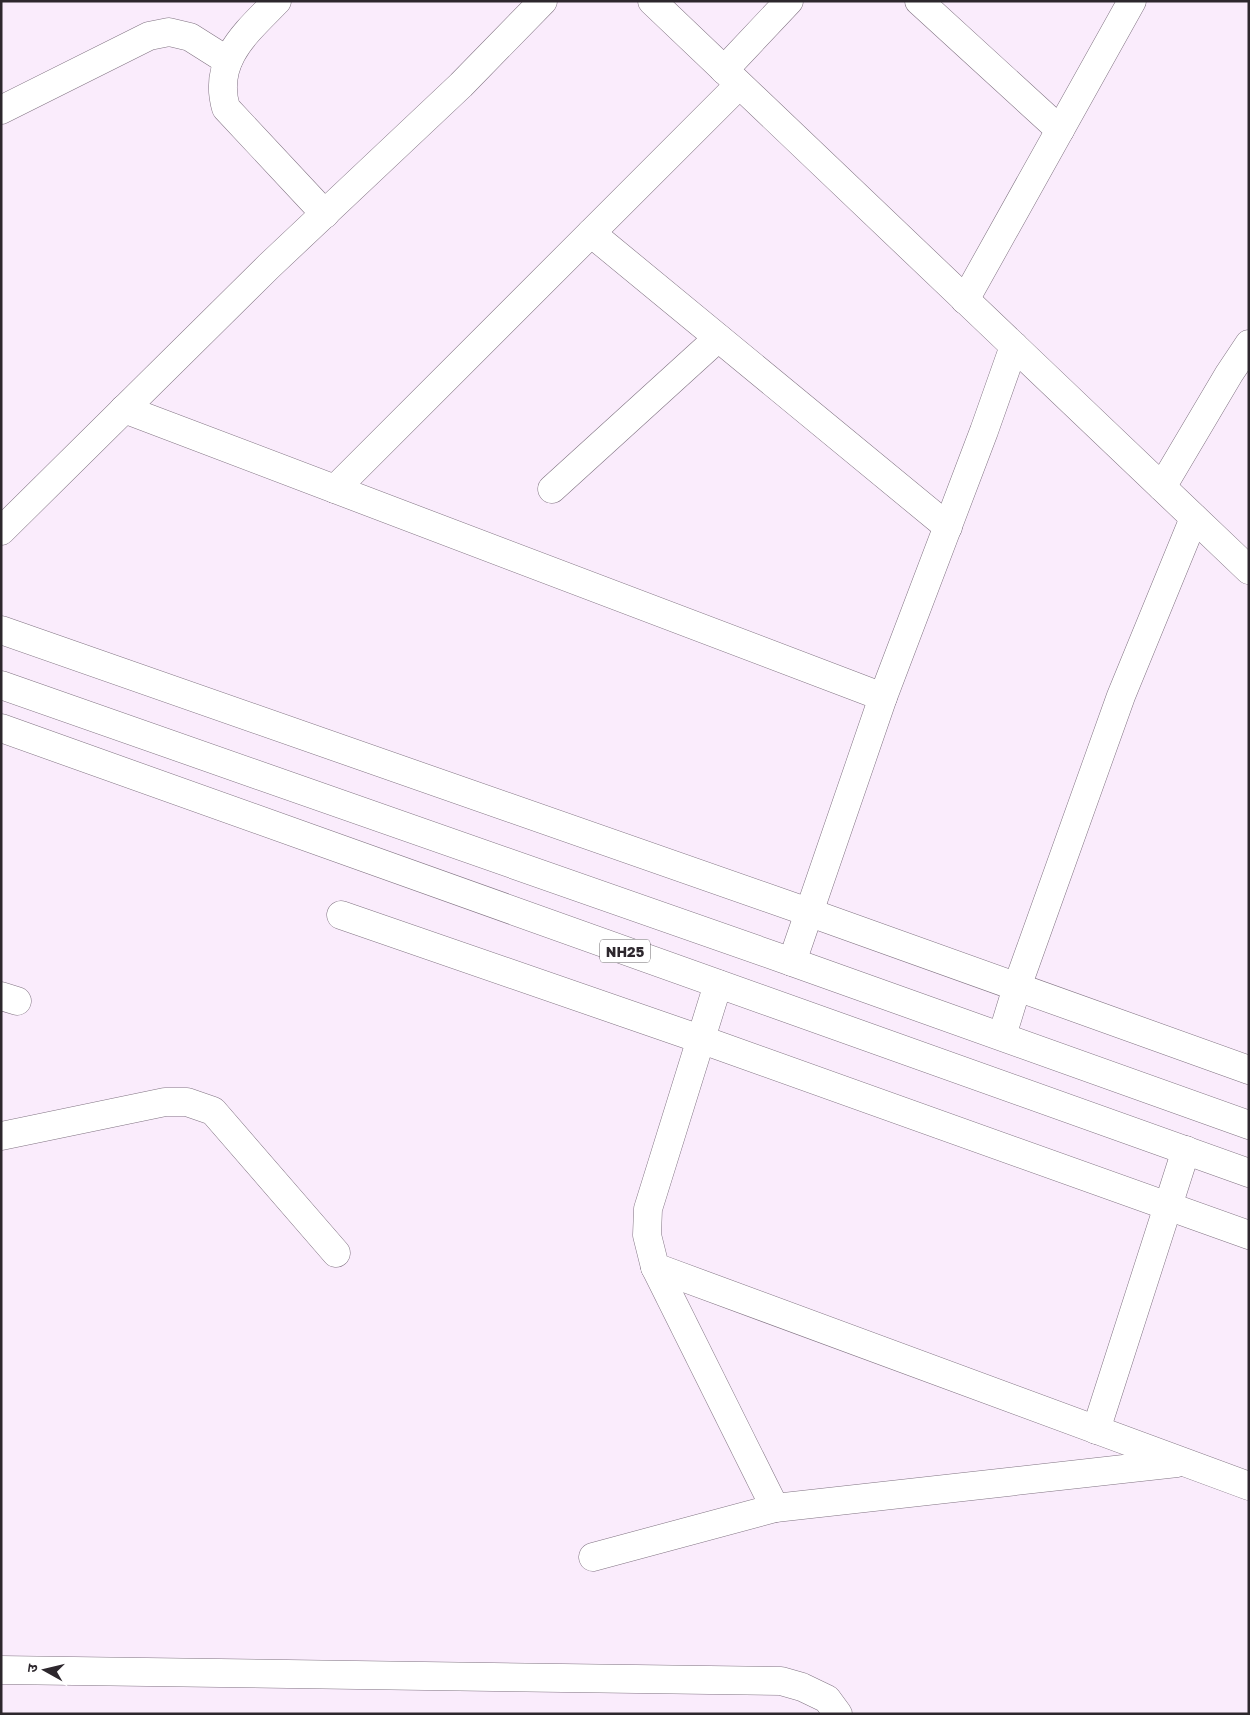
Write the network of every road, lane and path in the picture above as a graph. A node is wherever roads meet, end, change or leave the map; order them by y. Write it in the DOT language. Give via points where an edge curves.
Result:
graph roads {
  1 [pos="277,1"];
  2 [pos="543,1"];
  3 [pos="652,1"];
  4 [pos="789,1"];
  5 [pos="919,1"];
  6 [pos="1132,1"];
  7 [pos="228,61"];
  8 [pos="732,77"];
  9 [pos="1,110"];
  10 [pos="1060,130"];
  11 [pos="324,214"];
  12 [pos="591,233"];
  13 [pos="965,300"];
  14 [pos="718,338"];
  15 [pos="1249,344"];
  16 [pos="1014,346"];
  17 [pos="124,409"];
  18 [pos="1162,487"];
  19 [pos="335,489"];
  20 [pos="552,489"];
  21 [pos="1194,518"];
  22 [pos="948,527"];
  23 [pos="1,531"];
  24 [pos="1249,570"];
  25 [pos="1,630"];
  26 [pos="1,685"];
  27 [pos="883,697"];
  28 [pos="1,728"];
  29 [pos="808,912"];
  30 [pos="341,915"];
  31 [pos="792,962"];
  32 [pos="718,984"];
  33 [pos="1017,987"];
  34 [pos="1002,1036"];
  35 [pos="700,1040"];
  36 [pos="1249,1070"];
  37 [pos="1249,1125"];
  38 [pos="1,1136"];
  39 [pos="1186,1150"];
  40 [pos="1249,1173"];
  41 [pos="1168,1206"];
  42 [pos="1249,1235"];
  43 [pos="336,1253"];
  44 [pos="655,1267"];
  45 [pos="1096,1430"];
  46 [pos="1184,1462"];
  47 [pos="1249,1486"];
  48 [pos="775,1508"];
  49 [pos="593,1556"];
  50 [pos="1,1670"];
  51 [pos="838,1714"];
  1 -- 7 [label="main road" via="244,36"];
  2 -- 11 [label="main road" via="461,85"];
  3 -- 8 [label="main road"];
  4 -- 8 [label="main road"];
  5 -- 10 [label="main road"];
  6 -- 10 [label="main road"];
  7 -- 9 [label="main road" via="190,37 169,32 149,36"];
  7 -- 11 [label="main road" via="222,96 226,108"];
  8 -- 12 [label="main road"];
  8 -- 13 [label="main road"];
  10 -- 13 [label="main road"];
  11 -- 17 [label="main road"];
  12 -- 14 [label="main road"];
  12 -- 19 [label="main road"];
  13 -- 16 [label="main road"];
  14 -- 20 [label="main road"];
  14 -- 22 [label="main road"];
  15 -- 18 [label="main road"];
  16 -- 18 [label="main road"];
  16 -- 22 [label="main road"];
  17 -- 19 [label="main road"];
  17 -- 23 [label="main road"];
  18 -- 21 [label="main road"];
  19 -- 27 [label="main road"];
  21 -- 24 [label="main road"];
  21 -- 33 [label="main road" via="1120,696"];
  22 -- 27 [label="main road"];
  25 -- 29 [label="main road"];
  26 -- 31 [label="main road"];
  27 -- 29 [label="main road"];
  28 -- 32 [label="main road, NH25"];
  29 -- 31 [label="main road"];
  29 -- 33 [label="main road"];
  30 -- 35 [label="main road"];
  31 -- 34 [label="main road"];
  32 -- 35 [label="main road"];
  32 -- 39 [label="main road, NH25"];
  33 -- 34 [label="main road"];
  33 -- 36 [label="main road"];
  34 -- 37 [label="main road"];
  35 -- 41 [label="main road"];
  35 -- 44 [label="main road" via="648,1209 647,1235"];
  38 -- 43 [label="main road" via="165,1102 187,1102 214,1111"];
  39 -- 40 [label="main road, NH25"];
  39 -- 41 [label="main road"];
  41 -- 42 [label="main road"];
  41 -- 45 [label="main road"];
  44 -- 45 [label="main road"];
  44 -- 48 [label="main road"];
  45 -- 46 [label="main road"];
  46 -- 47 [label="main road"];
  46 -- 48 [label="main road"];
  48 -- 49 [label="main road"];
  50 -- 51 [label="main road" via="781,1681 827,1699"];
}
